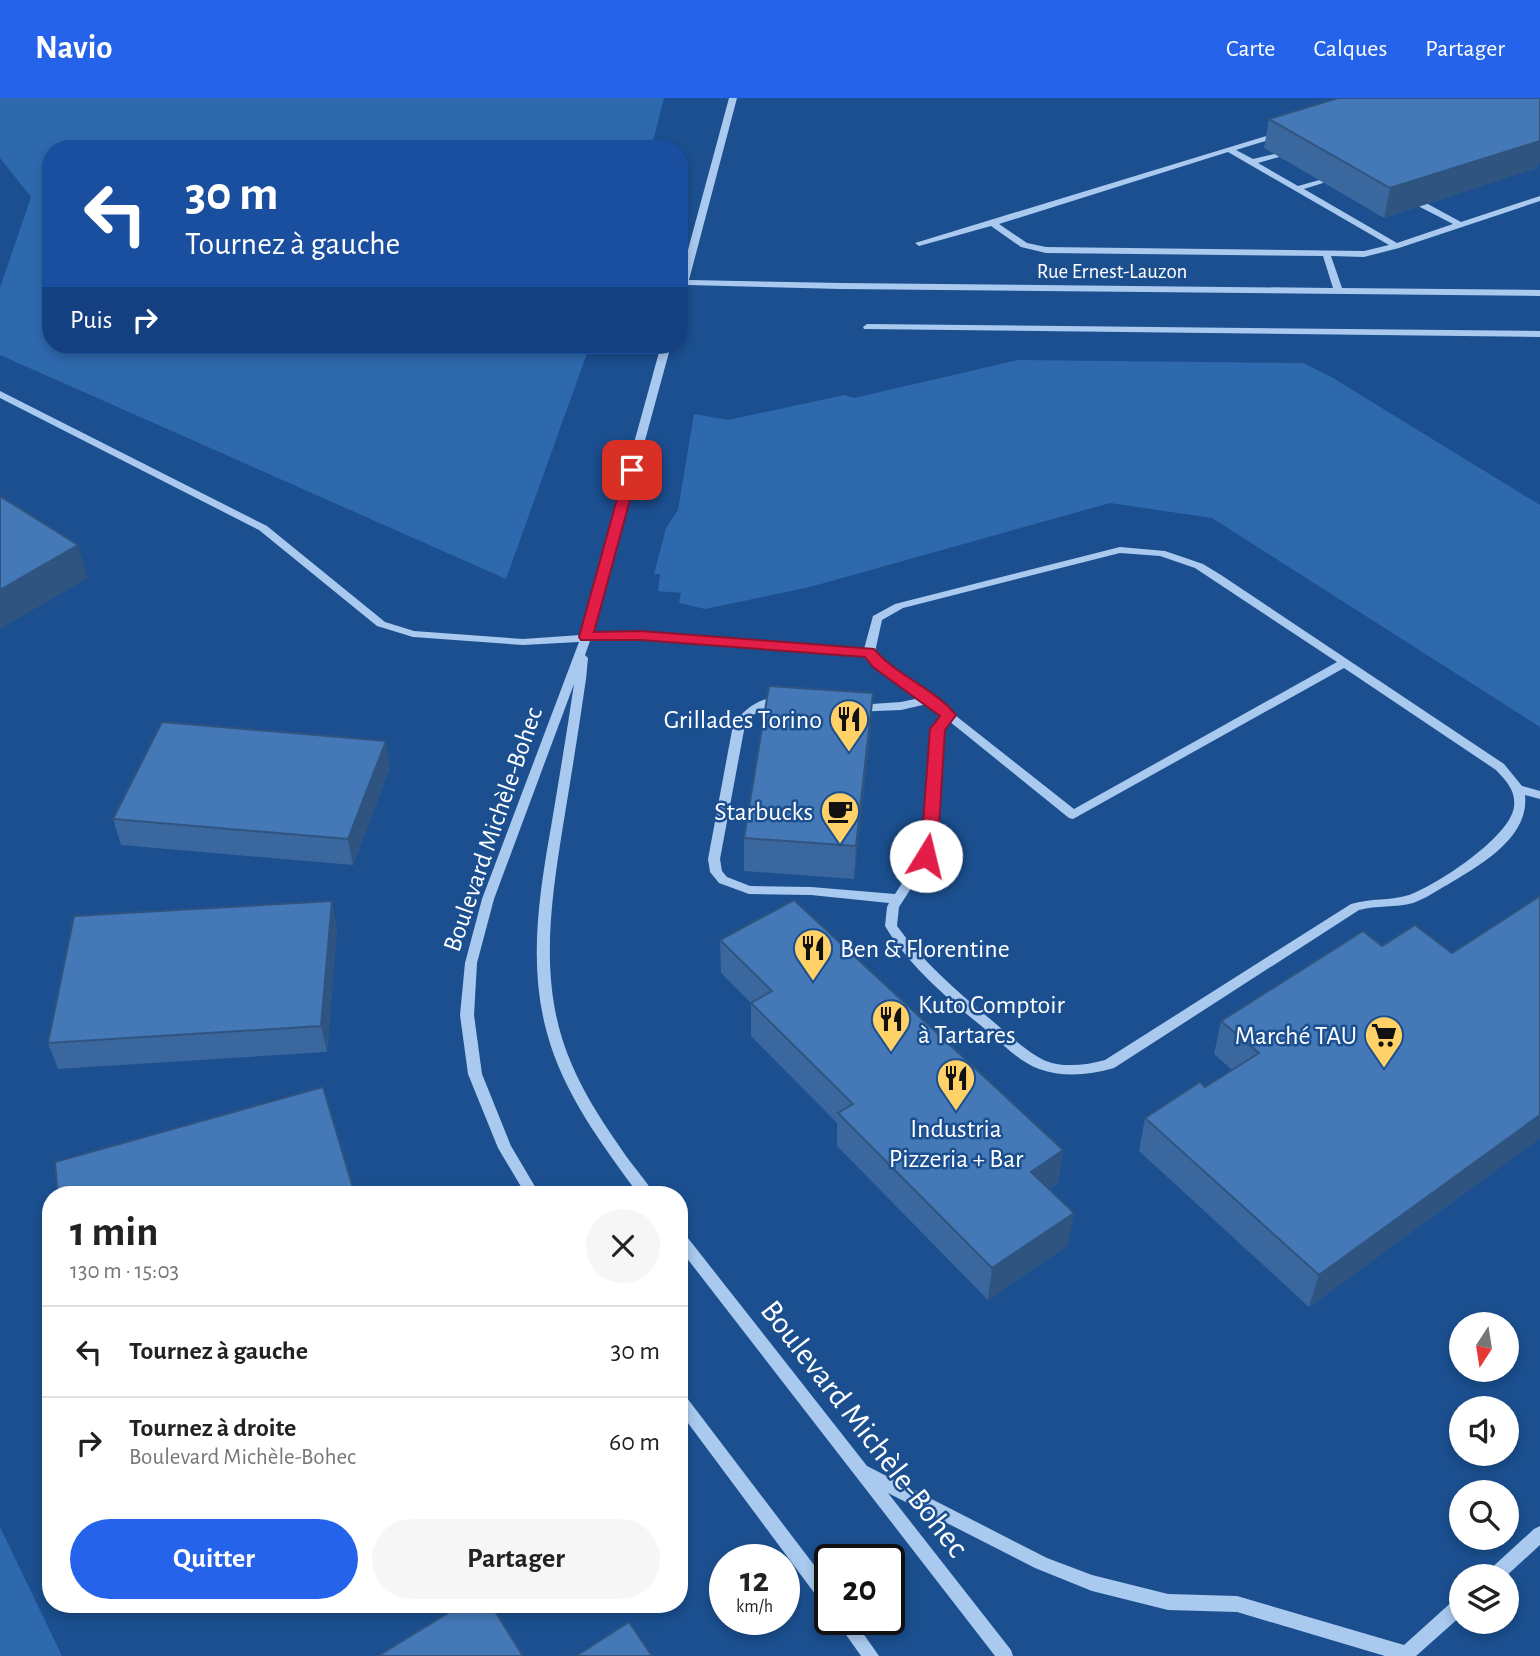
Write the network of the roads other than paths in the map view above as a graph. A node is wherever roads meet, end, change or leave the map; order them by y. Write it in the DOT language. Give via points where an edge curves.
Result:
graph roads {
  1 [pos="733,98"];
  2 [pos="1293,130"];
  3 [pos="1229,149"];
  4 [pos="1276,155"];
  5 [pos="1252,162"];
  6 [pos="1320,181"];
  7 [pos="1297,189"];
  8 [pos="1540,198"];
  9 [pos="1423,205"];
  10 [pos="992,223"];
  11 [pos="1461,225"];
  12 [pos="919,243"];
  13 [pos="1396,247"];
  14 [pos="1326,253"];
  15 [pos="688,267"];
  16 [pos="688,282"];
  17 [pos="1338,290"];
  18 [pos="1539,293"];
  19 [pos="867,327"];
  20 [pos="1540,334"];
  21 [pos="665,354"];
  22 [pos="0,394"];
  23 [pos="586,637"];
  24 [pos="869,653"];
  25 [pos="1344,663"];
  26 [pos="929,700"];
  27 [pos="791,703"];
  28 [pos="849,708"];
  29 [pos="948,715"];
  30 [pos="1518,789"];
  31 [pos="1540,795"];
  32 [pos="899,899"];
  33 [pos="528,1186"];
  34 [pos="640,1186"];
  35 [pos="688,1249"];
  36 [pos="688,1411"];
  37 [pos="861,1471"];
  38 [pos="1540,1534"];
  39 [pos="1507,1564"];
  40 [pos="814,1579"];
  41 [pos="1449,1616"];
  42 [pos="855,1635"];
  43 [pos="1406,1655"];
  44 [pos="871,1656"];
  45 [pos="1005,1656"];
  1 -- 15 [label="street"];
  2 -- 3 [label="street"];
  3 -- 5 [label="street"];
  3 -- 10 [label="street"];
  4 -- 5 [label="street"];
  5 -- 7 [label="street"];
  6 -- 7 [label="street"];
  7 -- 13 [label="street"];
  8 -- 11 [label="street"];
  9 -- 11 [label="street"];
  10 -- 12 [label="street"];
  10 -- 14 [label="street" via="1024,245 1046,250"];
  11 -- 13 [label="street"];
  13 -- 14 [label="street" via="1377,253"];
  14 -- 17 [label="street"];
  16 -- 17 [label="street, Rue Ernest-Lauzon"];
  17 -- 18 [label="street, Rue Ernest-Lauzon"];
  19 -- 20 [label="street"];
  21 -- 23 [label="street, Boulevard Michèle-Bohec"];
  22 -- 23 [label="street" via="263,528 381,624 413,634 481,640"];
  23 -- 24 [label="street" via="641,635"];
  23 -- 33 [label="street, Boulevard Michèle-Bohec" via="488,899 467,987 475,1074 500,1137"];
  23 -- 34 [label="street, Boulevard Michèle-Bohec" via="544,901 542,979 564,1064 606,1139"];
  24 -- 25 [label="street" via="877,618 899,606 1100,553 1138,550 1199,566"];
  24 -- 26 [label="street"];
  25 -- 29 [label="street" via="1073,815"];
  25 -- 30 [label="street" via="1500,767"];
  26 -- 28 [label="street"];
  26 -- 29 [label="street"];
  27 -- 32 [label="street" via="760,704 739,725 714,859 716,872 723,880 749,890"];
  29 -- 32 [label="street" via="938,729 926,856"];
  30 -- 31 [label="street"];
  30 -- 32 [label="street" via="1516,821 1506,837 1481,856 1406,902 1368,902 1355,907 1095,1068 1075,1071 1041,1064 1009,1043 896,937 890,918"];
  35 -- 37 [label="street, Boulevard Michèle-Bohec"];
  36 -- 40 [label="street"];
  37 -- 43 [label="street" via="1041,1563 1092,1583 1168,1602 1237,1604"];
  37 -- 45 [label="street, Boulevard Michèle-Bohec"];
  38 -- 39 [label="street"];
  41 -- 43 [label="street"];
  42 -- 44 [label="street"];
}
